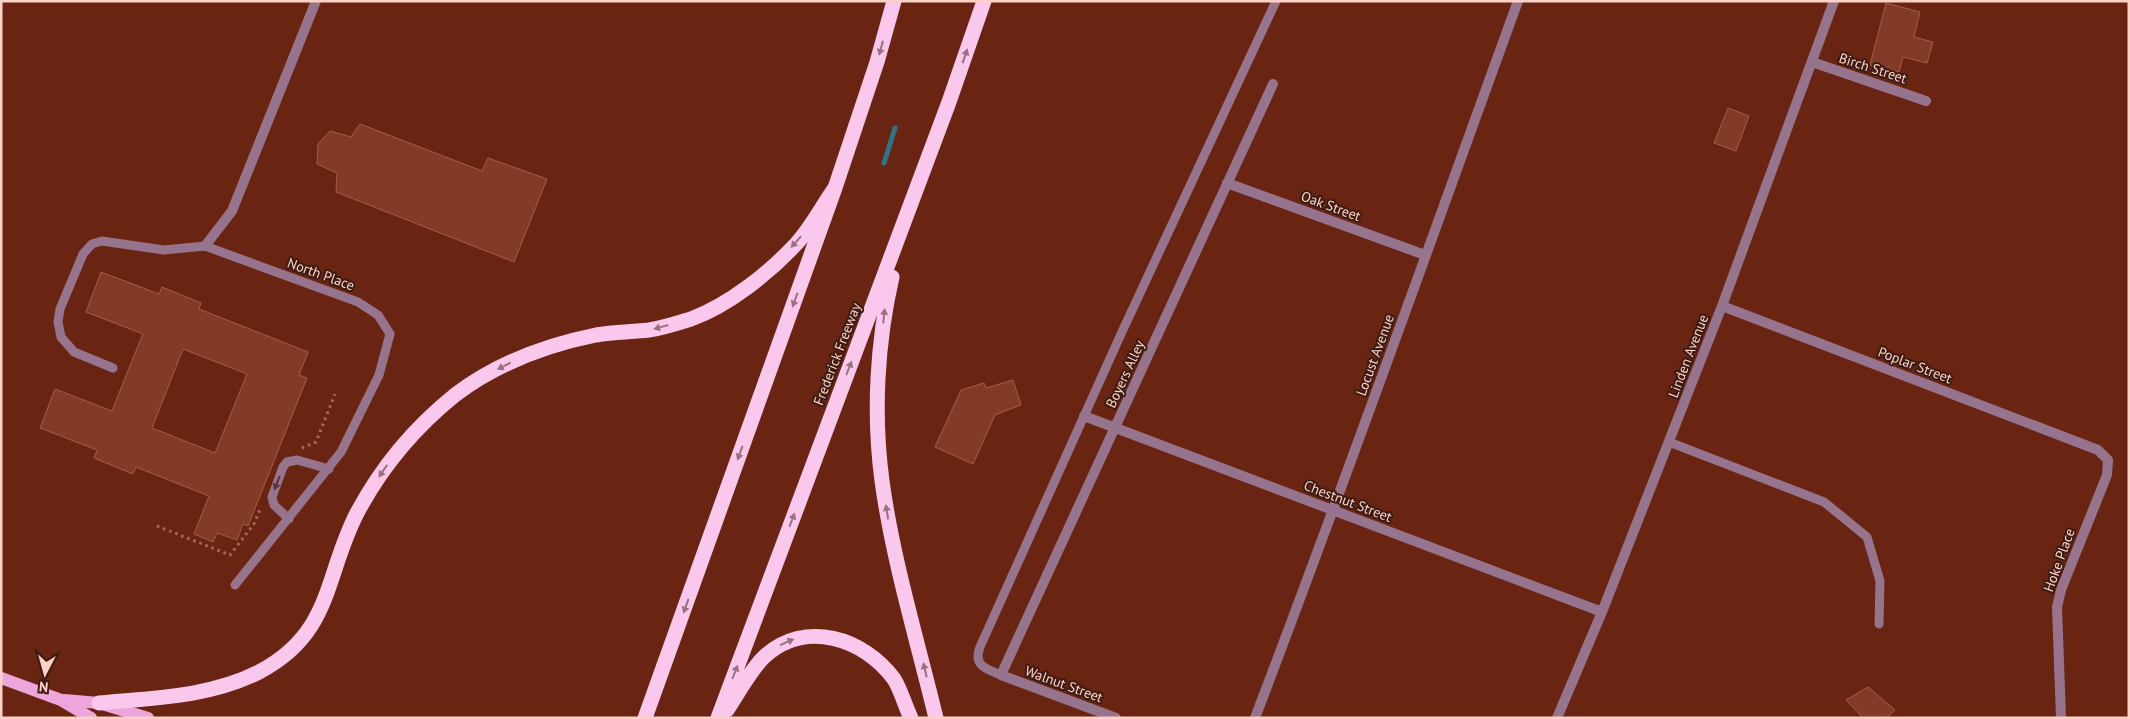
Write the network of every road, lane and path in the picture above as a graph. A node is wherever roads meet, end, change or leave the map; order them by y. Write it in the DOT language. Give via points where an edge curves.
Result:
graph roads {
  1 [pos="316,1"];
  2 [pos="894,1"];
  3 [pos="984,1"];
  4 [pos="1276,1"];
  5 [pos="1518,1"];
  6 [pos="1834,1"];
  7 [pos="1812,62"];
  8 [pos="1273,84"];
  9 [pos="1926,100"];
  10 [pos="949,102"];
  11 [pos="1227,183"];
  12 [pos="835,188"];
  13 [pos="205,246"];
  14 [pos="1425,255"];
  15 [pos="1722,306"];
  16 [pos="113,368"];
  17 [pos="334,394"];
  18 [pos="1084,416"];
  19 [pos="1115,428"];
  20 [pos="1669,442"];
  21 [pos="300,449"];
  22 [pos="2098,450"];
  23 [pos="329,469"];
  24 [pos="261,506"];
  25 [pos="1334,511"];
  26 [pos="289,519"];
  27 [pos="158,526"];
  28 [pos="235,585"];
  29 [pos="1602,612"];
  30 [pos="1879,624"];
  31 [pos="1001,675"];
  32 [pos="1,678"];
  33 [pos="62,700"];
  34 [pos="99,703"];
  35 [pos="91,718"];
  36 [pos="148,718"];
  37 [pos="645,718"];
  38 [pos="718,718"];
  39 [pos="722,718"];
  40 [pos="911,718"];
  41 [pos="936,718"];
  42 [pos="1116,718"];
  43 [pos="1255,718"];
  44 [pos="1557,718"];
  45 [pos="2061,718"];
  1 -- 13 [label="street" via="232,210"];
  2 -- 12 [label="highway, one-way"];
  10 -- 3 [label="highway, Frederick Freeway, one-way"];
  4 -- 18 [label="lane"];
  5 -- 14 [label="street, Locust Avenue"];
  6 -- 7 [label="street, Linden Avenue"];
  7 -- 9 [label="street, Birch Street"];
  7 -- 15 [label="street, Linden Avenue"];
  8 -- 11 [label="street, Boyers Alley"];
  38 -- 10 [label="highway, Frederick Freeway, one-way"];
  41 -- 10 [label="highway, one-way" via="889,526 882,479 878,398 886,303 893,270"];
  11 -- 14 [label="street, Oak Street"];
  11 -- 19 [label="street, Boyers Alley"];
  12 -- 34 [label="highway, one-way" via="798,243 748,286 718,306 693,318 652,330 597,335 536,352 482,378 434,413 409,436 372,487 344,542 324,603 310,630 273,664 243,679 204,691"];
  12 -- 37 [label="highway, one-way"];
  13 -- 16 [label="lane" via="164,250 102,241 92,244 83,254 60,309 61,337 74,352"];
  13 -- 23 [label="lane, North Place" via="358,302 378,315 390,334 379,375 341,452"];
  14 -- 25 [label="street, Locust Avenue"];
  15 -- 20 [label="street, Linden Avenue"];
  15 -- 22 [label="street, Poplar Street"];
  17 -- 21 [label="path" via="316,442"];
  18 -- 19 [label="street, Chestnut Street"];
  18 -- 31 [label="lane" via="977,654 986,670"];
  19 -- 25 [label="street, Chestnut Street"];
  19 -- 31 [label="street, Boyers Alley"];
  20 -- 29 [label="street, Linden Avenue"];
  20 -- 30 [label="lane" via="1824,502 1867,537 1880,580"];
  22 -- 45 [label="street, Hoke Place" via="2108,460 2107,475 2057,607"];
  23 -- 26 [label="lane, North Place"];
  23 -- 26 [label="lane, one-way" via="297,460 287,462 272,497 274,505"];
  24 -- 27 [label="path" via="254,524 230,555"];
  25 -- 29 [label="street, Chestnut Street"];
  25 -- 43 [label="street, Locust Avenue"];
  26 -- 28 [label="lane, North Place"];
  29 -- 44 [label="street, Linden Avenue"];
  31 -- 42 [label="street, Walnut Street"];
  32 -- 33 [label="main road"];
  33 -- 34 [label="main road"];
  33 -- 35 [label="main road"];
  34 -- 36 [label="main road"];
  39 -- 40 [label="highway, one-way" via="763,658 778,646 797,638 817,636 857,646 877,660 895,681"];
}
